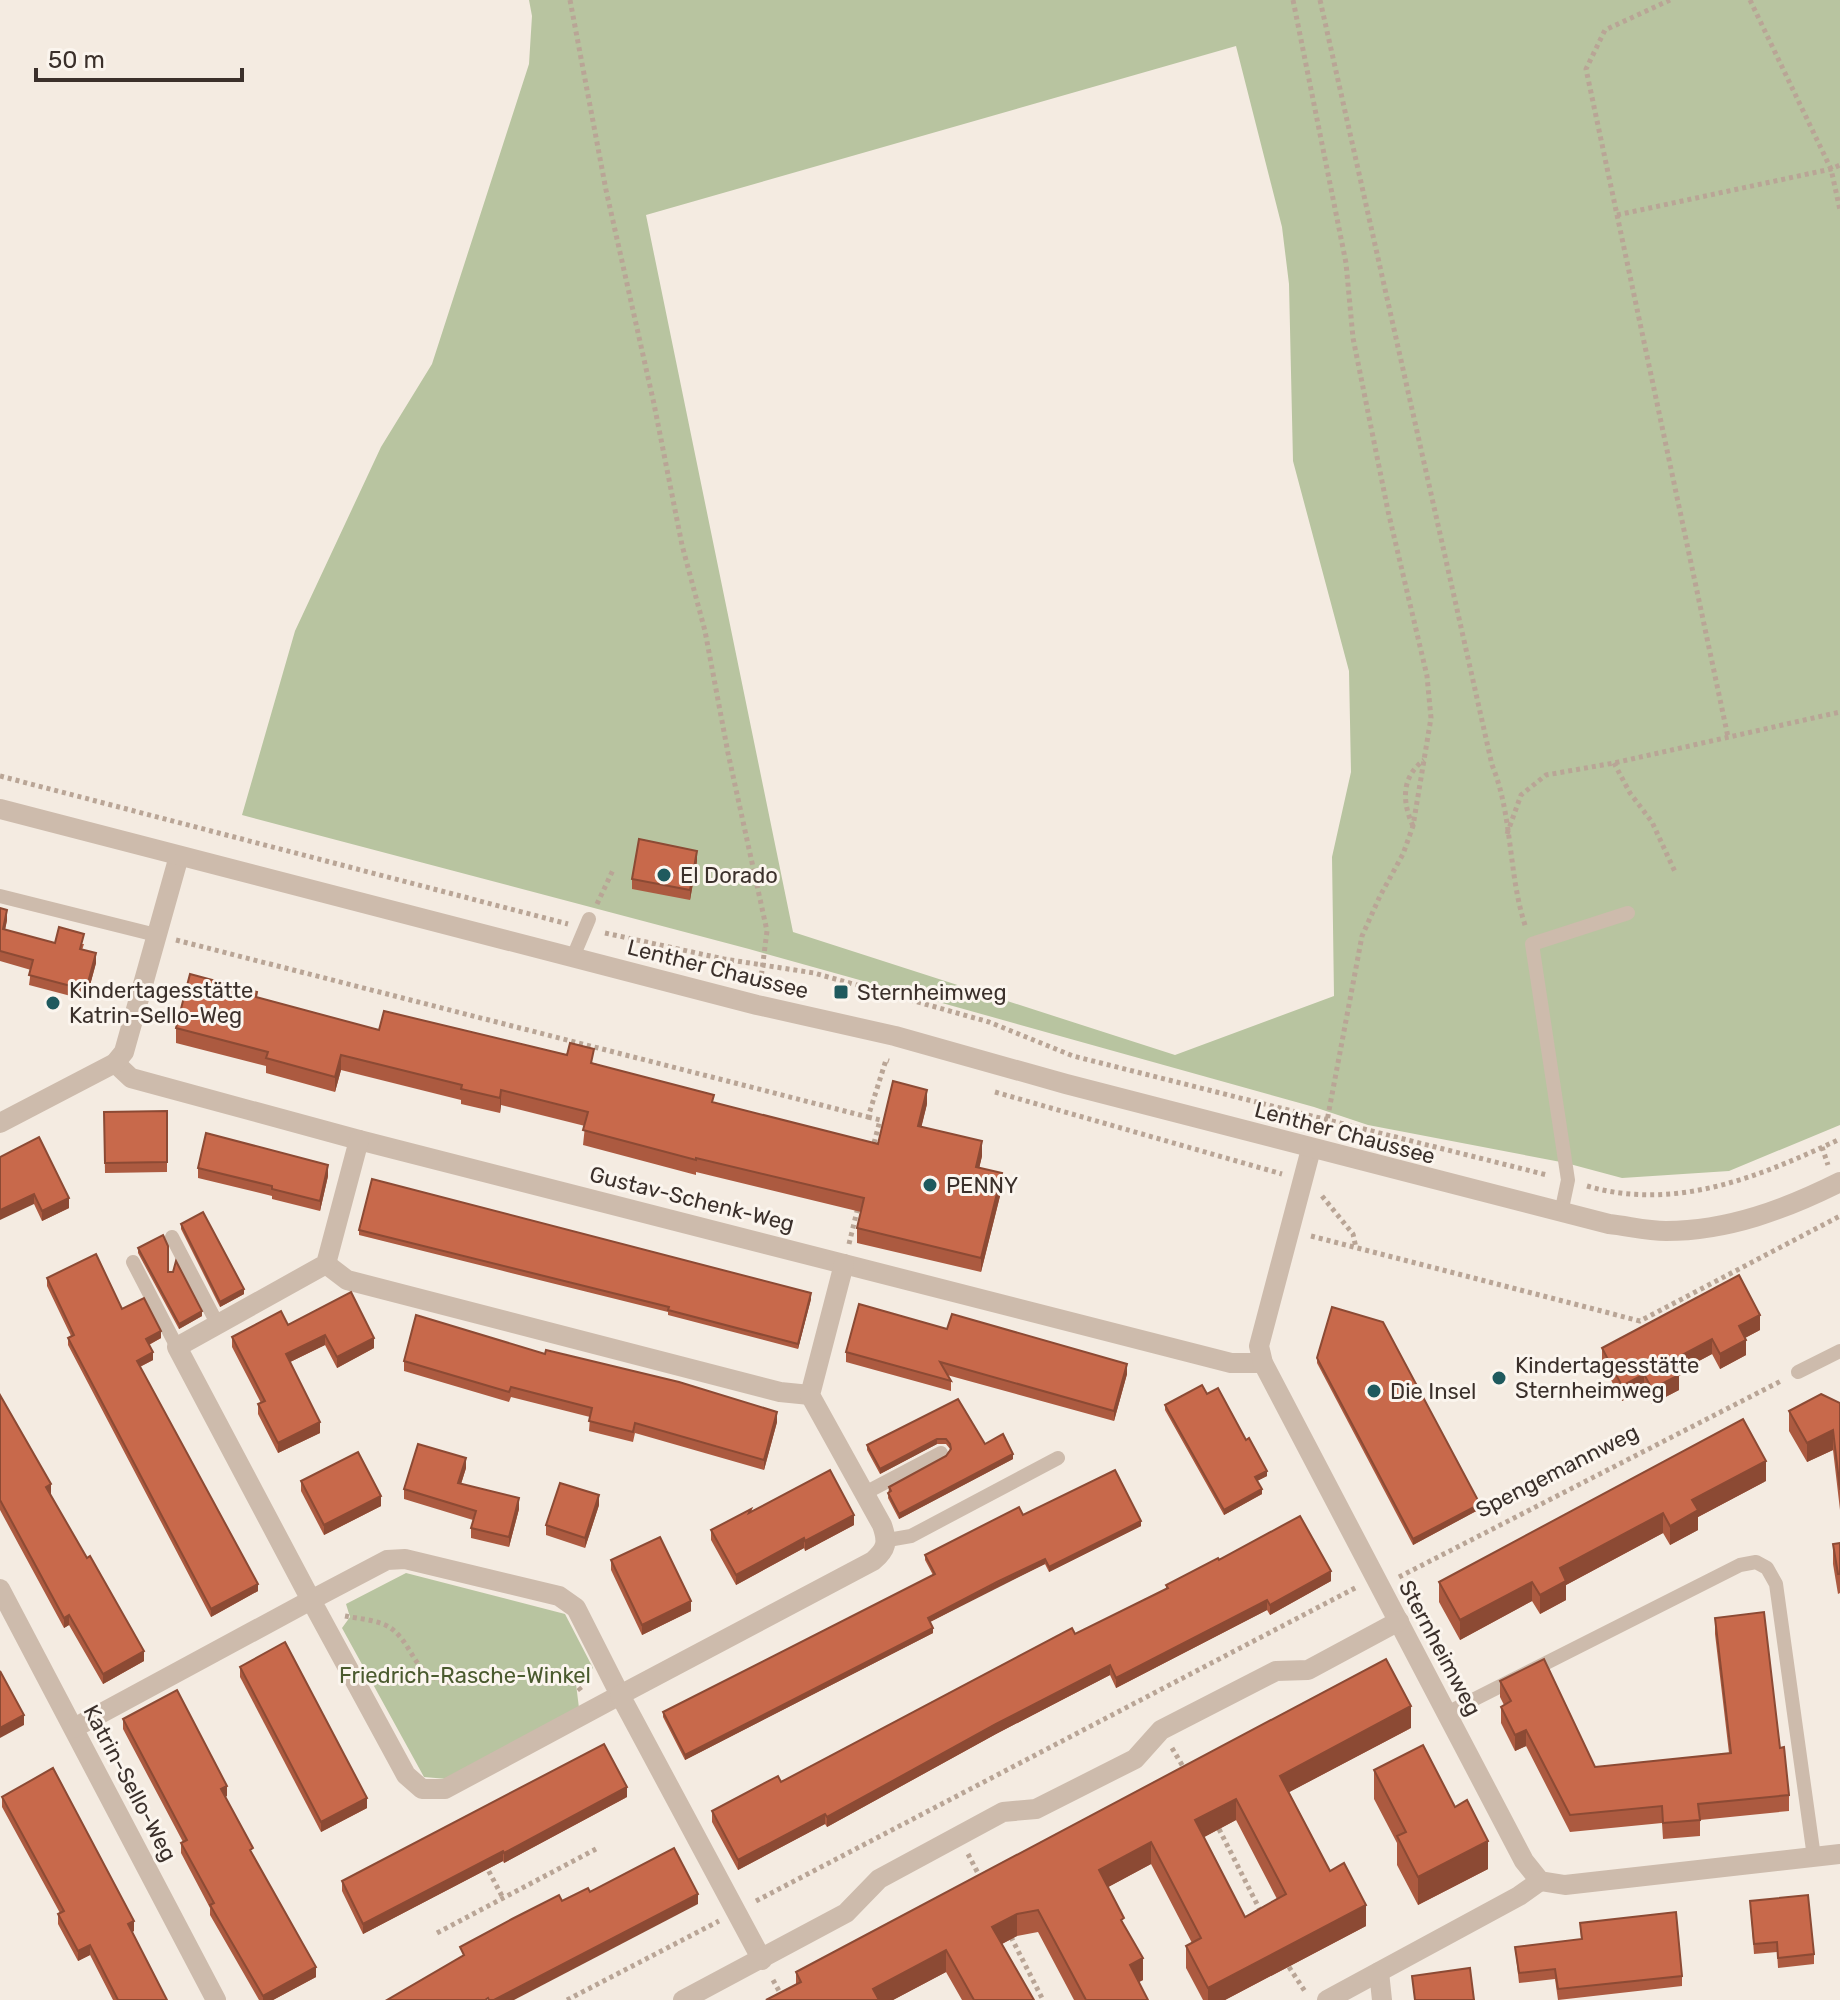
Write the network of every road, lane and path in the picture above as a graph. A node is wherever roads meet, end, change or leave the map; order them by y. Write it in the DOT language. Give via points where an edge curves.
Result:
graph roads {
  1 [pos="570,0"];
  2 [pos="1293,0"];
  3 [pos="1320,0"];
  4 [pos="1670,0"];
  5 [pos="1750,0"];
  6 [pos="1840,165"];
  7 [pos="1831,169"];
  8 [pos="1840,210"];
  9 [pos="1617,215"];
  10 [pos="1840,712"];
  11 [pos="1728,737"];
  12 [pos="1424,760"];
  13 [pos="1614,763"];
  14 [pos="0,776"];
  15 [pos="0,809"];
  16 [pos="1413,826"];
  17 [pos="1507,835"];
  18 [pos="179,856"];
  19 [pos="613,870"];
  20 [pos="1676,874"];
  21 [pos="0,896"];
  22 [pos="1628,913"];
  23 [pos="587,924"];
  24 [pos="156,935"];
  25 [pos="1532,944"];
  26 [pos="573,957"];
  27 [pos="764,965"];
  28 [pos="757,1005"];
  29 [pos="115,1063"];
  30 [pos="900,1064"];
  31 [pos="986,1089"];
  32 [pos="868,1117"];
  33 [pos="1328,1119"];
  34 [pos="0,1123"];
  35 [pos="1840,1139"];
  36 [pos="359,1140"];
  37 [pos="872,1149"];
  38 [pos="1311,1149"];
  39 [pos="1568,1180"];
  40 [pos="1302,1184"];
  41 [pos="1838,1188"];
  42 [pos="858,1206"];
  43 [pos="1561,1213"];
  44 [pos="1840,1216"];
  45 [pos="1291,1231"];
  46 [pos="172,1237"];
  47 [pos="1356,1248"];
  48 [pos="133,1262"];
  49 [pos="326,1264"];
  50 [pos="844,1264"];
  51 [pos="218,1325"];
  52 [pos="177,1347"];
  53 [pos="1840,1351"];
  54 [pos="1263,1363"];
  55 [pos="1798,1372"];
  56 [pos="810,1395"];
  57 [pos="941,1453"];
  58 [pos="1058,1458"];
  59 [pos="865,1493"];
  60 [pos="888,1540"];
  61 [pos="1378,1582"];
  62 [pos="0,1589"];
  63 [pos="311,1600"];
  64 [pos="350,1617"];
  65 [pos="1399,1621"];
  66 [pos="576,1684"];
  67 [pos="620,1695"];
  68 [pos="1447,1713"];
  69 [pos="74,1728"];
  70 [pos="1161,1730"];
  71 [pos="1193,1782"];
  72 [pos="1219,1829"];
  73 [pos="958,1836"];
  74 [pos="596,1849"];
  75 [pos="1840,1854"];
  76 [pos="481,1857"];
  77 [pos="1814,1857"];
  78 [pos="1540,1881"];
  79 [pos="988,1892"];
  80 [pos="503,1898"];
  81 [pos="736,1912"];
  82 [pos="1268,1926"];
  83 [pos="437,1933"];
  84 [pos="1011,1937"];
  85 [pos="762,1960"];
  86 [pos="1289,1967"];
  87 [pos="1379,1972"];
  88 [pos="216,2000"];
  89 [pos="567,2000"];
  90 [pos="683,2000"];
  91 [pos="1043,2000"];
  92 [pos="1310,2000"];
  93 [pos="1327,2000"];
  94 [pos="1382,2000"];
  1 -- 27 [label="path" via="606,190 767,931"];
  2 -- 12 [label="path" via="1346,263 1353,338 1427,676 1431,718"];
  3 -- 17 [label="path"];
  4 -- 9 [label="path" via="1605,30 1586,69"];
  5 -- 7 [label="path"];
  6 -- 7 [label="path"];
  7 -- 8 [label="path"];
  7 -- 9 [label="path"];
  9 -- 11 [label="path"];
  10 -- 11 [label="path"];
  11 -- 13 [label="path"];
  12 -- 16 [label="path"];
  12 -- 16 [label="path" via="1407,779"];
  13 -- 17 [label="path" via="1546,775 1521,795"];
  13 -- 20 [label="path" via="1652,822"];
  14 -- 23 [label="path"];
  15 -- 18 [label="street, Lenther Chaussee"];
  16 -- 33 [label="path" via="1362,936"];
  17 -- 25 [label="path"];
  18 -- 24 [label="street"];
  18 -- 26 [label="street, Lenther Chaussee"];
  19 -- 23 [label="path"];
  21 -- 24 [label="lane"];
  22 -- 25 [label="lane"];
  23 -- 26 [label="lane"];
  23 -- 27 [label="path"];
  24 -- 29 [label="street" via="124,1052"];
  24 -- 32 [label="path"];
  25 -- 39 [label="lane"];
  26 -- 28 [label="street, Lenther Chaussee"];
  27 -- 28 [label="path"];
  27 -- 33 [label="path" via="905,996 1073,1056"];
  28 -- 38 [label="street, Lenther Chaussee" via="895,1036"];
  29 -- 34 [label="street"];
  29 -- 36 [label="street, Gustav-Schenk-Weg" via="131,1078"];
  30 -- 32 [label="path" via="886,1060"];
  31 -- 40 [label="path" via="1277,1171"];
  32 -- 37 [label="path" via="880,1120"];
  33 -- 38 [label="path"];
  33 -- 39 [label="path"];
  35 -- 39 [label="path" via="1785,1166 1697,1191 1610,1193"];
  36 -- 49 [label="street"];
  36 -- 50 [label="street, Gustav-Schenk-Weg"];
  38 -- 40 [label="street"];
  38 -- 43 [label="street, Lenther Chaussee"];
  39 -- 43 [label="lane"];
  40 -- 45 [label="street"];
  40 -- 47 [label="path" via="1323,1196 1353,1234"];
  41 -- 43 [label="street, Lenther Chaussee" via="1761,1216 1666,1231"];
  42 -- 50 [label="path"];
  44 -- 47 [label="path" via="1640,1321"];
  45 -- 47 [label="path"];
  45 -- 54 [label="street" via="1259,1346"];
  46 -- 51 [label="lane"];
  48 -- 52 [label="lane"];
  49 -- 51 [label="street"];
  49 -- 56 [label="street" via="347,1280 780,1392"];
  50 -- 54 [label="street, Gustav-Schenk-Weg" via="1231,1363"];
  50 -- 56 [label="street"];
  51 -- 52 [label="street"];
  52 -- 63 [label="street"];
  53 -- 55 [label="lane"];
  54 -- 61 [label="street, Sternheimweg"];
  55 -- 61 [label="path, Spengemannweg"];
  56 -- 59 [label="street"];
  57 -- 59 [label="lane"];
  58 -- 60 [label="lane" via="911,1536"];
  59 -- 60 [label="street"];
  60 -- 67 [label="street" via="873,1561"];
  61 -- 65 [label="street, Sternheimweg"];
  61 -- 81 [label="path, Spengemannweg"];
  62 -- 69 [label="street, Katrin-Sello-Weg"];
  63 -- 67 [label="street" via="387,1560 405,1559 559,1596 576,1608"];
  63 -- 67 [label="street" via="406,1775 422,1789 445,1789"];
  63 -- 69 [label="street"];
  64 -- 66 [label="path" via="392,1630 425,1672 442,1681 532,1673"];
  65 -- 68 [label="street, Sternheimweg"];
  65 -- 70 [label="street" via="1308,1670 1276,1671"];
  67 -- 81 [label="street"];
  68 -- 77 [label="lane" via="1740,1565 1756,1562 1767,1568 1776,1584"];
  68 -- 78 [label="street, Sternheimweg" via="1524,1861"];
  69 -- 88 [label="street, Katrin-Sello-Weg"];
  70 -- 71 [label="path"];
  70 -- 73 [label="street" via="1135,1759 1036,1809 1003,1812"];
  72 -- 82 [label="path"];
  73 -- 79 [label="path"];
  73 -- 85 [label="street" via="879,1879 846,1913"];
  74 -- 80 [label="path"];
  75 -- 77 [label="street"];
  76 -- 80 [label="path"];
  77 -- 78 [label="street" via="1565,1885"];
  78 -- 87 [label="street"];
  80 -- 83 [label="path"];
  81 -- 85 [label="street"];
  81 -- 89 [label="path, Spengemannweg"];
  84 -- 91 [label="path"];
  85 -- 90 [label="street"];
  86 -- 92 [label="path"];
  87 -- 93 [label="street"];
  87 -- 94 [label="street"];
}
